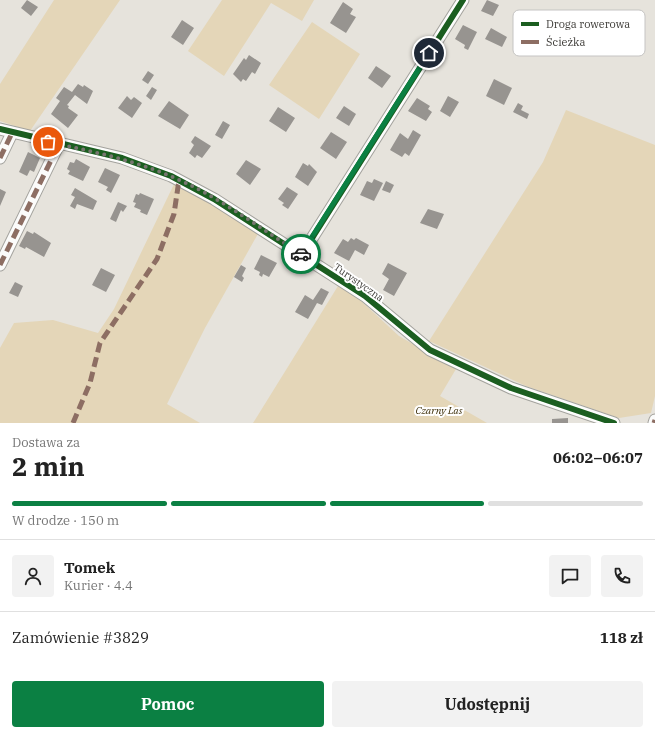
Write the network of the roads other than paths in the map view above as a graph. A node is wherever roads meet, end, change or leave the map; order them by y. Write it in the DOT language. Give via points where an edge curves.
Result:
graph roads {
  1 [pos="463,0"];
  2 [pos="0,129"];
  3 [pos="12,134"];
  4 [pos="60,144"];
  5 [pos="0,158"];
  6 [pos="302,254"];
  7 [pos="0,265"];
  8 [pos="614,423"];
  1 -- 6 [label="street"];
  2 -- 3 [label="street, Turystyczna"];
  3 -- 4 [label="street, Turystyczna"];
  3 -- 5 [label="street"];
  4 -- 6 [label="street, Turystyczna" via="122,158 171,176 214,198"];
  4 -- 7 [label="street"];
  6 -- 8 [label="street, Turystyczna" via="365,296 430,350 511,388"];
}
